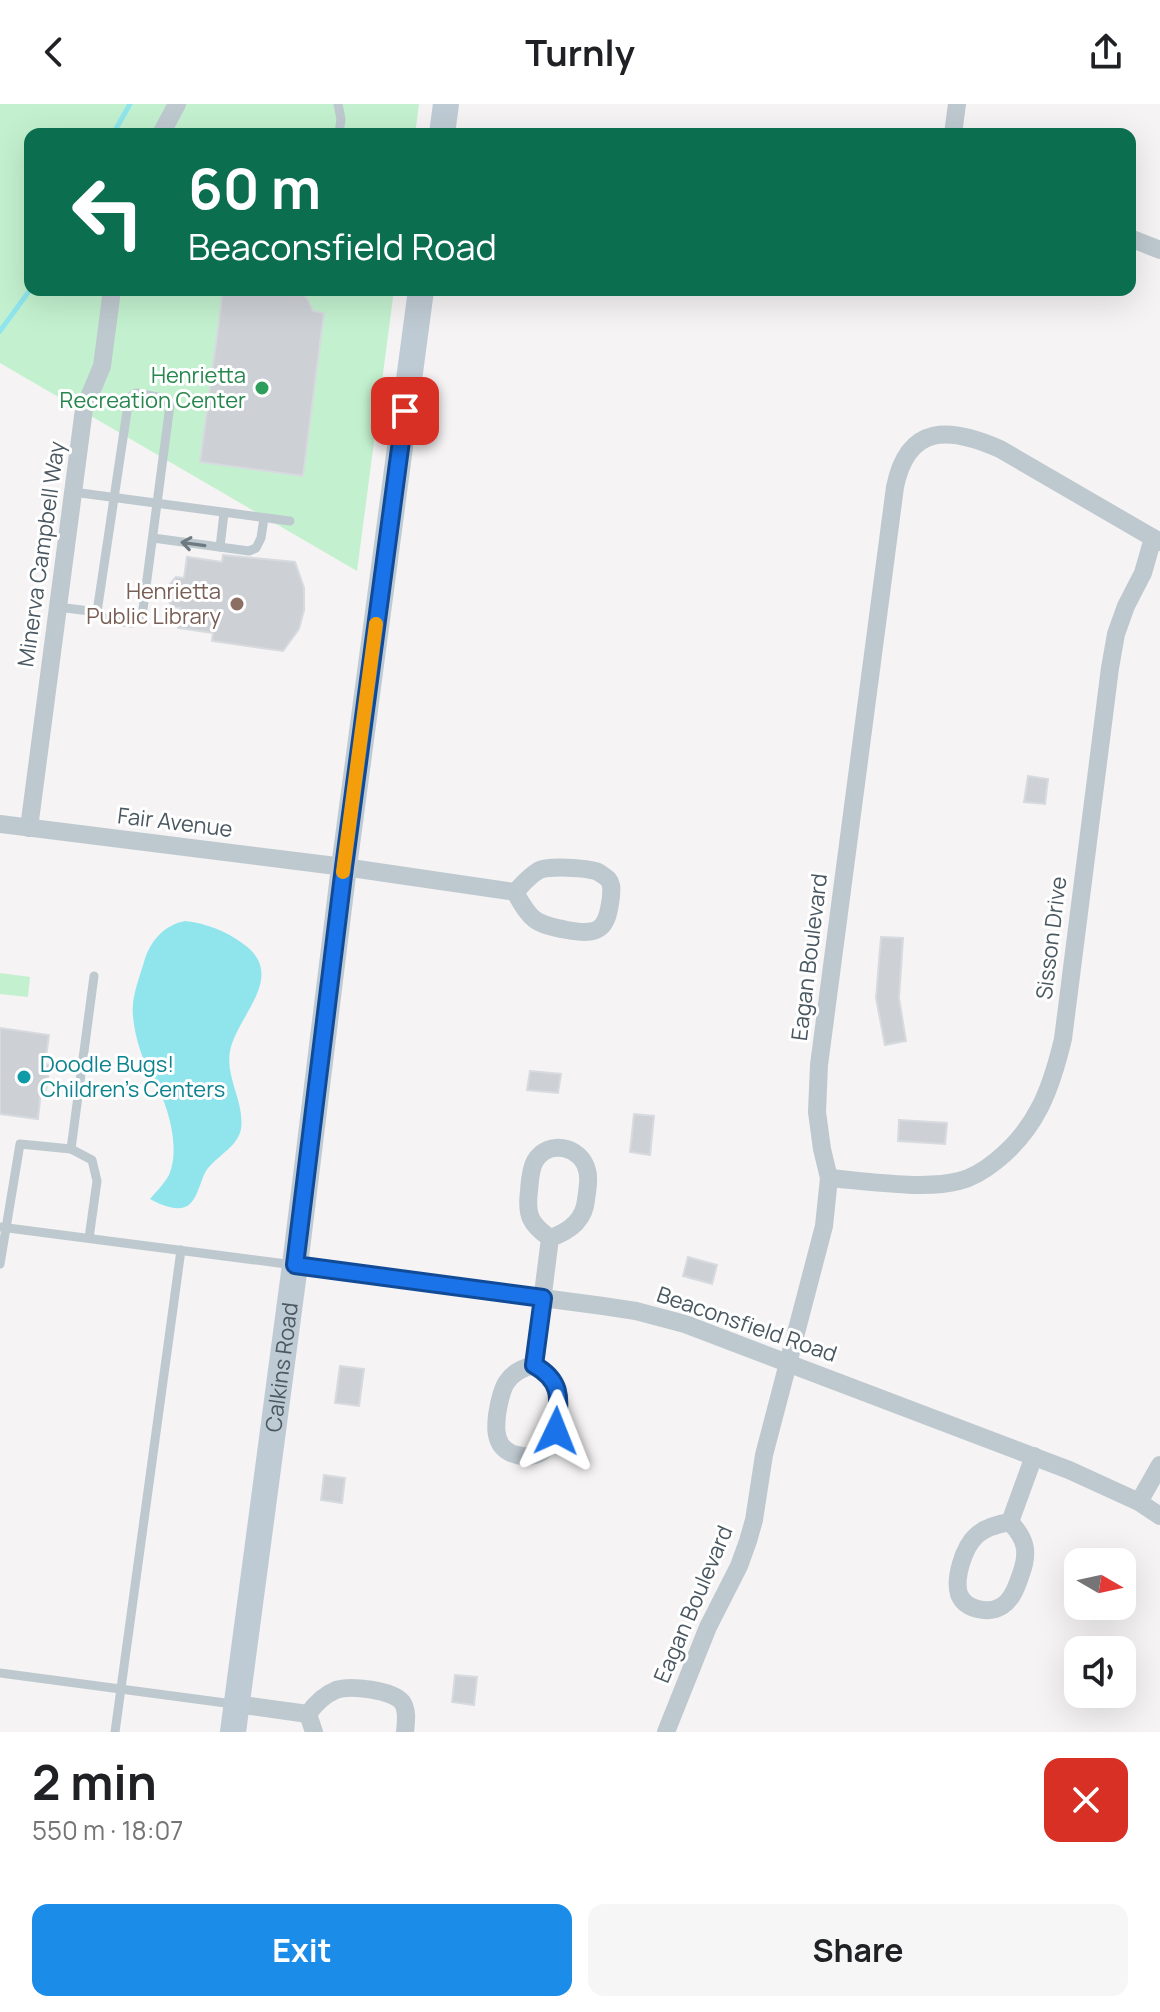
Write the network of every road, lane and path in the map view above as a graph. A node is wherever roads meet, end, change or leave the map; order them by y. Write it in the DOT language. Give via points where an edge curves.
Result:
graph roads {
  1 [pos="177,104"];
  2 [pos="338,104"];
  3 [pos="446,104"];
  4 [pos="957,104"];
  5 [pos="164,128"];
  6 [pos="340,128"];
  7 [pos="443,128"];
  8 [pos="954,128"];
  9 [pos="1136,240"];
  10 [pos="1160,250"];
  11 [pos="111,296"];
  12 [pos="420,296"];
  13 [pos="73,492"];
  14 [pos="114,498"];
  15 [pos="158,504"];
  16 [pos="224,513"];
  17 [pos="264,518"];
  18 [pos="290,521"];
  19 [pos="153,538"];
  20 [pos="1157,540"];
  21 [pos="220,547"];
  22 [pos="58,607"];
  23 [pos="97,612"];
  24 [pos="0,824"];
  25 [pos="29,828"];
  26 [pos="344,867"];
  27 [pos="515,892"];
  28 [pos="94,976"];
  29 [pos="71,1149"];
  30 [pos="829,1178"];
  31 [pos="3,1227"];
  32 [pos="89,1238"];
  33 [pos="550,1238"];
  34 [pos="181,1250"];
  35 [pos="0,1264"];
  36 [pos="295,1265"];
  37 [pos="543,1298"];
  38 [pos="789,1363"];
  39 [pos="534,1365"];
  40 [pos="1034,1456"];
  41 [pos="1160,1465"];
  42 [pos="1139,1502"];
  43 [pos="1160,1516"];
  44 [pos="1010,1522"];
  45 [pos="0,1673"];
  46 [pos="121,1688"];
  47 [pos="236,1704"];
  48 [pos="311,1723"];
  49 [pos="115,1732"];
  50 [pos="233,1732"];
  51 [pos="405,1732"];
  52 [pos="666,1732"];
  1 -- 5 [label="street"];
  2 -- 6 [label="lane"];
  3 -- 7 [label="main road"];
  4 -- 8 [label="street"];
  9 -- 10 [label="street"];
  11 -- 13 [label="street, Minerva Campbell Way" via="102,366 84,409"];
  12 -- 26 [label="main road, Calkins Road"];
  13 -- 14 [label="lane"];
  13 -- 22 [label="street, Minerva Campbell Way"];
  14 -- 15 [label="lane"];
  14 -- 15 [label="lane" via="129,398 136,393 163,398 170,405"];
  14 -- 23 [label="lane"];
  15 -- 16 [label="lane"];
  15 -- 19 [label="lane"];
  16 -- 17 [label="lane"];
  16 -- 21 [label="lane"];
  17 -- 18 [label="lane"];
  17 -- 21 [label="lane" via="256,548"];
  21 -- 19 [label="lane, one-way"];
  19 -- 23 [label="lane" via="142,617 132,623 107,620"];
  20 -- 30 [label="street, Sisson Drive" via="1116,634 1063,1039 1044,1100 1010,1150 959,1181 931,1185"];
  20 -- 30 [label="street, Eagan Boulevard" via="978,439 930,436 911,449 899,468 819,1065 817,1112"];
  22 -- 23 [label="lane"];
  22 -- 25 [label="street, Minerva Campbell Way"];
  24 -- 25 [label="street, Fair Avenue"];
  25 -- 26 [label="street, Fair Avenue"];
  26 -- 27 [label="street, Fair Avenue"];
  26 -- 36 [label="main road, Calkins Road"];
  27 -- 27 [label="street" via="530,917 542,925 593,931 609,918 612,886 598,871 550,866 539,869"];
  28 -- 29 [label="lane"];
  29 -- 31 [label="lane" via="20,1144"];
  29 -- 32 [label="lane" via="92,1160 97,1181"];
  30 -- 38 [label="street, Eagan Boulevard" via="824,1226"];
  31 -- 32 [label="lane"];
  31 -- 35 [label="lane"];
  32 -- 34 [label="lane"];
  33 -- 33 [label="street" via="574,1226 585,1207 589,1174 581,1155 572,1149 550,1148 531,1171 527,1207 536,1228"];
  33 -- 37 [label="street"];
  34 -- 36 [label="lane"];
  34 -- 46 [label="lane"];
  36 -- 37 [label="street, Beaconsfield Road"];
  36 -- 47 [label="main road, Calkins Road"];
  37 -- 38 [label="street, Beaconsfield Road" via="636,1311"];
  37 -- 39 [label="street"];
  38 -- 40 [label="street, Beaconsfield Road"];
  38 -- 52 [label="street, Eagan Boulevard" via="748,1541"];
  39 -- 39 [label="street" via="521,1368 501,1391 497,1437 519,1456 547,1449 556,1431 558,1390"];
  40 -- 42 [label="street, Beaconsfield Road"];
  40 -- 44 [label="street"];
  41 -- 42 [label="street"];
  42 -- 43 [label="street, Beaconsfield Road"];
  44 -- 44 [label="street" via="986,1529 969,1545 957,1583 963,1601 972,1607 1001,1607 1015,1590 1026,1551"];
  45 -- 46 [label="lane"];
  46 -- 47 [label="lane"];
  46 -- 49 [label="lane"];
  47 -- 48 [label="street"];
  47 -- 50 [label="main road, Calkins Road"];
  48 -- 51 [label="street" via="314,1705 348,1688 389,1693 401,1700"];
}
